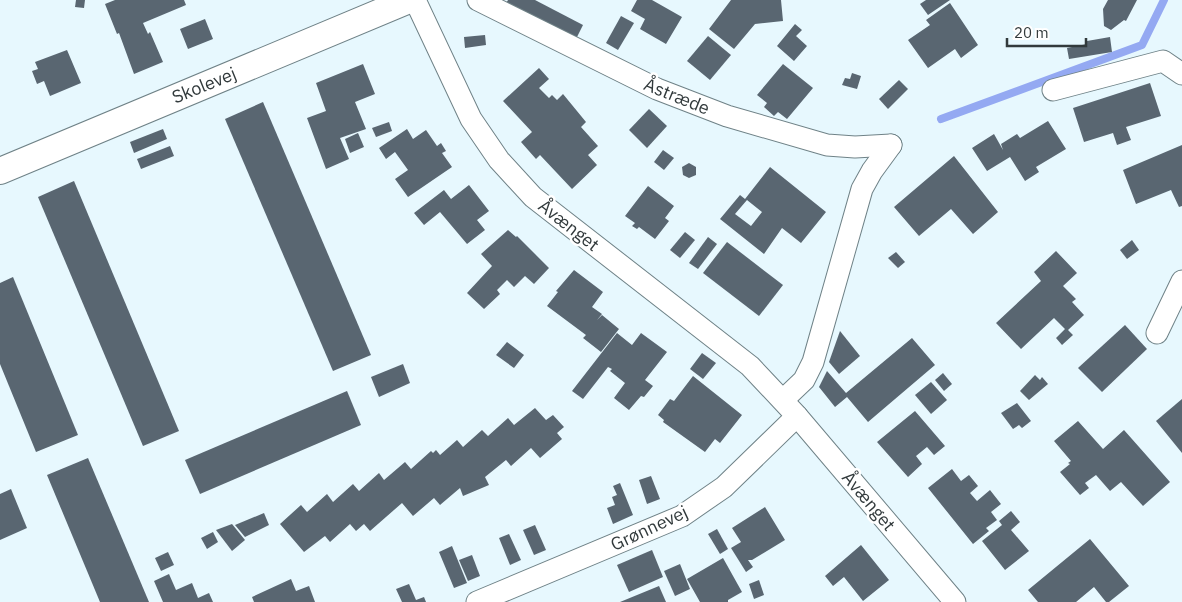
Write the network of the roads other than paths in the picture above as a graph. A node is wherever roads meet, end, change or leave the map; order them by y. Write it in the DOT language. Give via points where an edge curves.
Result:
graph roads {
  1 [pos="409,0"];
  2 [pos="415,0"];
  3 [pos="478,0"];
  4 [pos="1182,74"];
  5 [pos="1053,90"];
  6 [pos="0,171"];
  7 [pos="1182,281"];
  8 [pos="1158,333"];
  9 [pos="790,408"];
  10 [pos="477,602"];
  11 [pos="955,602"];
  1 -- 6 [label="street, Skolevej"];
  2 -- 9 [label="street, Åvænget" via="471,119 499,160 533,197 750,366"];
  3 -- 9 [label="street, Åstræde" via="657,89 727,116 827,145 891,145 862,188 820,343"];
  4 -- 5 [label="street" via="1163,61"];
  7 -- 8 [label="street"];
  9 -- 10 [label="street, Grønnevej" via="724,486 682,516"];
  9 -- 11 [label="street, Åvænget"];
}
